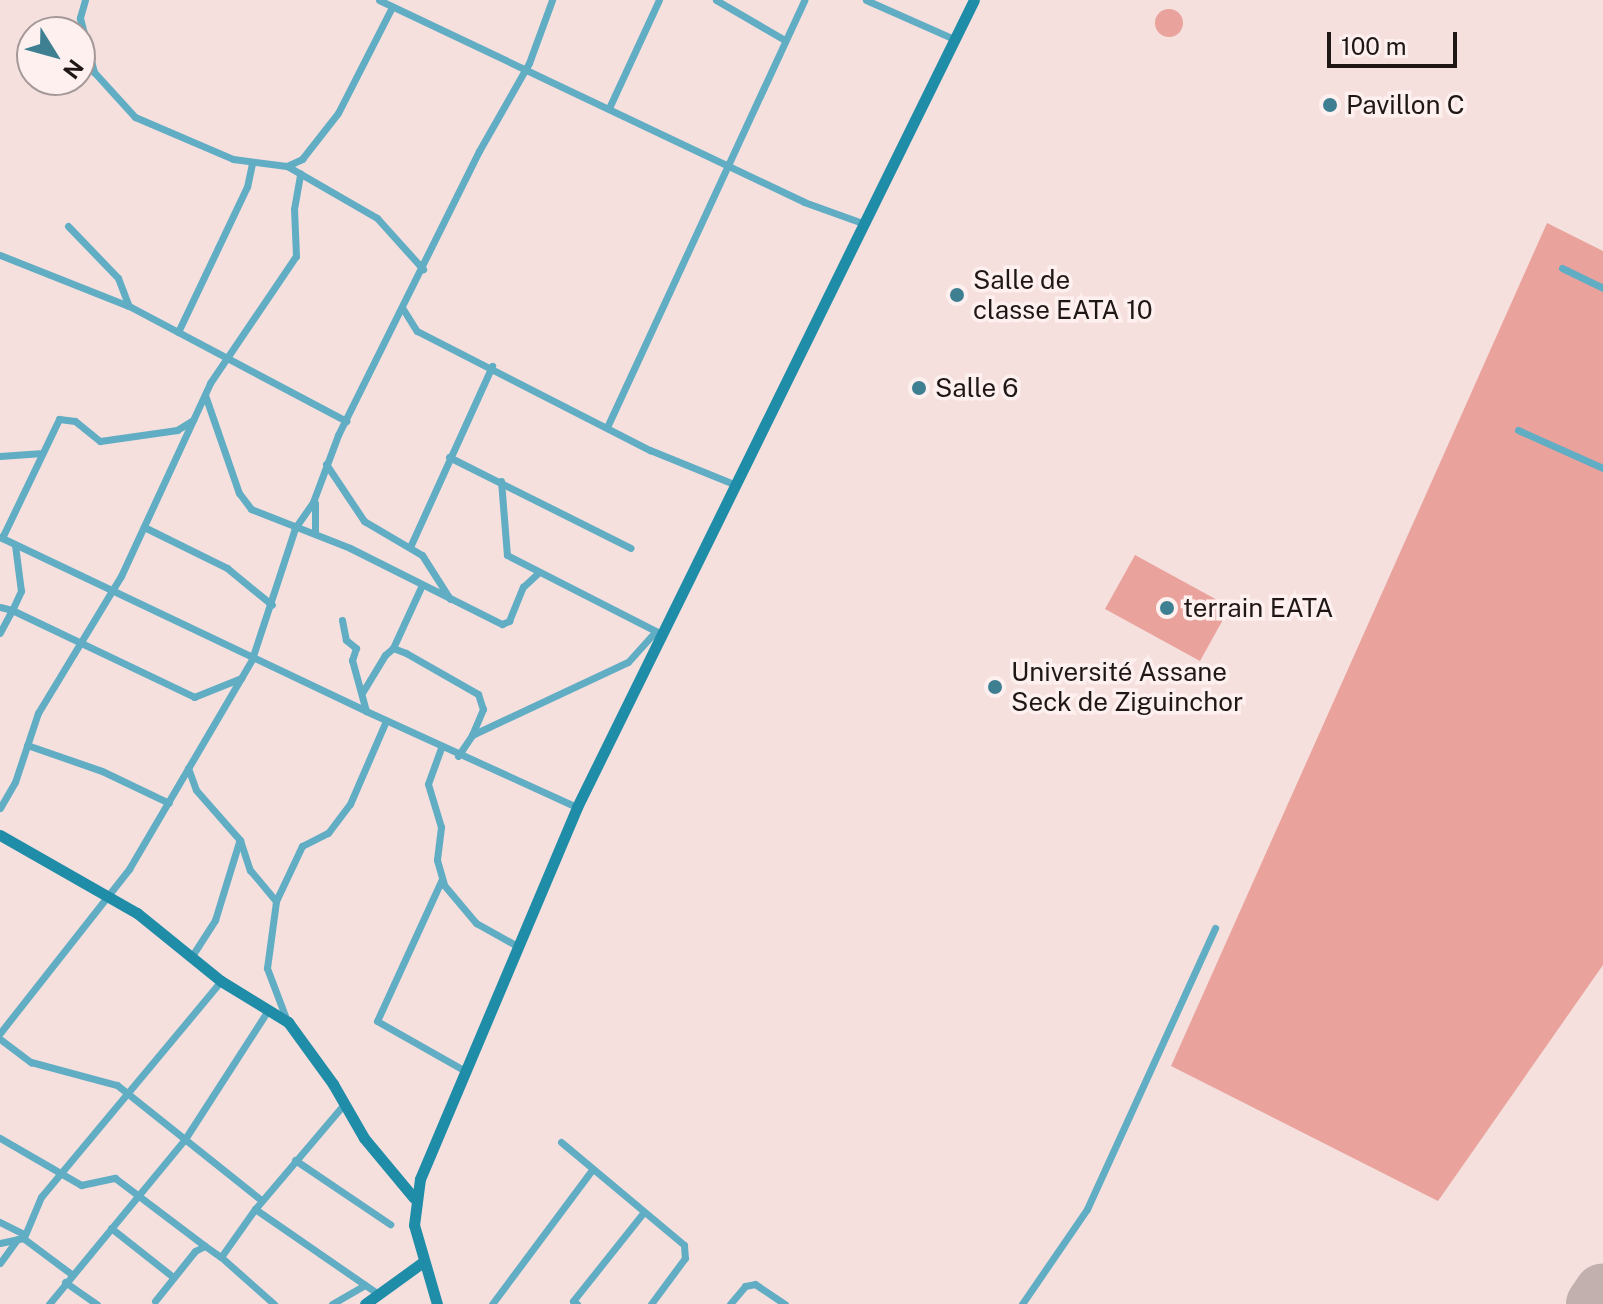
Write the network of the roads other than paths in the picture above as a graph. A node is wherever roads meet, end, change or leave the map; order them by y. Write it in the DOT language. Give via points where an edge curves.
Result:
graph roads {
  1 [pos="85,0"];
  2 [pos="379,0"];
  3 [pos="552,0"];
  4 [pos="659,0"];
  5 [pos="716,0"];
  6 [pos="804,0"];
  7 [pos="866,0"];
  8 [pos="974,0"];
  9 [pos="729,2"];
  10 [pos="392,7"];
  11 [pos="783,39"];
  12 [pos="954,39"];
  13 [pos="525,69"];
  14 [pos="609,108"];
  15 [pos="252,164"];
  16 [pos="728,165"];
  17 [pos="287,166"];
  18 [pos="300,174"];
  19 [pos="865,224"];
  20 [pos="68,226"];
  21 [pos="0,255"];
  22 [pos="1562,268"];
  23 [pos="423,269"];
  24 [pos="1603,288"];
  25 [pos="129,306"];
  26 [pos="403,309"];
  27 [pos="178,332"];
  28 [pos="225,360"];
  29 [pos="492,366"];
  30 [pos="205,395"];
  31 [pos="193,420"];
  32 [pos="346,421"];
  33 [pos="608,425"];
  34 [pos="1518,430"];
  35 [pos="39,453"];
  36 [pos="1603,454"];
  37 [pos="0,456"];
  38 [pos="449,457"];
  39 [pos="326,464"];
  40 [pos="1600,466"];
  41 [pos="501,481"];
  42 [pos="736,485"];
  43 [pos="315,497"];
  44 [pos="144,527"];
  45 [pos="295,528"];
  46 [pos="315,533"];
  47 [pos="1,537"];
  48 [pos="15,545"];
  49 [pos="410,547"];
  50 [pos="631,548"];
  51 [pos="539,572"];
  52 [pos="422,585"];
  53 [pos="110,588"];
  54 [pos="450,599"];
  55 [pos="272,605"];
  56 [pos="0,607"];
  57 [pos="12,610"];
  58 [pos="342,620"];
  59 [pos="0,633"];
  60 [pos="659,633"];
  61 [pos="79,643"];
  62 [pos="393,648"];
  63 [pos="252,659"];
  64 [pos="243,677"];
  65 [pos="362,693"];
  66 [pos="366,711"];
  67 [pos="386,721"];
  68 [pos="472,735"];
  69 [pos="27,745"];
  70 [pos="441,748"];
  71 [pos="458,756"];
  72 [pos="188,768"];
  73 [pos="169,803"];
  74 [pos="577,807"];
  75 [pos="0,808"];
  76 [pos="0,835"];
  77 [pos="240,840"];
  78 [pos="442,879"];
  79 [pos="106,894"];
  80 [pos="276,901"];
  81 [pos="1215,928"];
  82 [pos="519,947"];
  83 [pos="192,956"];
  84 [pos="221,981"];
  85 [pos="268,1010"];
  86 [pos="288,1022"];
  87 [pos="0,1036"];
  88 [pos="467,1072"];
  89 [pos="128,1092"];
  90 [pos="345,1103"];
  91 [pos="0,1138"];
  92 [pos="185,1139"];
  93 [pos="561,1142"];
  94 [pos="295,1160"];
  95 [pos="591,1171"];
  96 [pos="60,1176"];
  97 [pos="141,1195"];
  98 [pos="414,1198"];
  99 [pos="261,1200"];
  100 [pos="255,1209"];
  101 [pos="643,1213"];
  102 [pos="0,1222"];
  103 [pos="390,1224"];
  104 [pos="111,1228"];
  105 [pos="17,1240"];
  106 [pos="0,1243"];
  107 [pos="205,1246"];
  108 [pos="221,1257"];
  109 [pos="423,1262"];
  110 [pos="0,1263"];
  111 [pos="70,1273"];
  112 [pos="173,1277"];
  113 [pos="65,1282"];
  114 [pos="365,1285"];
  115 [pos="378,1294"];
  116 [pos="155,1303"];
  117 [pos="49,1304"];
  118 [pos="97,1304"];
  119 [pos="274,1304"];
  120 [pos="332,1304"];
  121 [pos="365,1304"];
  122 [pos="437,1304"];
  123 [pos="492,1304"];
  124 [pos="577,1304"];
  125 [pos="651,1304"];
  126 [pos="730,1304"];
  127 [pos="785,1304"];
  128 [pos="1022,1304"];
  1 -- 15 [label="street" via="80,18 94,72 135,117"];
  2 -- 10 [label="street"];
  3 -- 13 [label="street"];
  4 -- 14 [label="street"];
  5 -- 9 [label="street"];
  6 -- 11 [label="street"];
  7 -- 12 [label="street"];
  8 -- 12 [label="street"];
  9 -- 11 [label="street"];
  10 -- 13 [label="street"];
  10 -- 17 [label="street" via="338,113 302,159"];
  11 -- 16 [label="street"];
  12 -- 19 [label="street"];
  13 -- 14 [label="street"];
  13 -- 23 [label="street" via="495,119"];
  14 -- 16 [label="street"];
  15 -- 17 [label="street"];
  15 -- 27 [label="street" via="247,187"];
  16 -- 19 [label="street"];
  16 -- 33 [label="street" via="664,294"];
  17 -- 18 [label="street"];
  18 -- 23 [label="street" via="377,218"];
  18 -- 28 [label="street" via="294,209 296,256"];
  19 -- 42 [label="street"];
  20 -- 25 [label="street" via="118,278"];
  21 -- 25 [label="street"];
  22 -- 24 [label="street"];
  23 -- 26 [label="street"];
  25 -- 27 [label="street"];
  26 -- 29 [label="street" via="417,331"];
  26 -- 32 [label="street"];
  27 -- 28 [label="street"];
  28 -- 30 [label="street"];
  28 -- 32 [label="street"];
  29 -- 33 [label="street"];
  29 -- 38 [label="street"];
  30 -- 31 [label="street"];
  30 -- 45 [label="street" via="244,503"];
  31 -- 35 [label="street" via="177,430 100,441 61,417"];
  31 -- 44 [label="street"];
  32 -- 39 [label="street"];
  33 -- 42 [label="street" via="650,450"];
  34 -- 40 [label="street"];
  35 -- 37 [label="street"];
  35 -- 47 [label="street"];
  36 -- 40 [label="street"];
  38 -- 41 [label="street"];
  38 -- 49 [label="street"];
  39 -- 43 [label="street"];
  39 -- 49 [label="street" via="364,521"];
  41 -- 50 [label="street"];
  41 -- 51 [label="street" via="503,552"];
  42 -- 60 [label="street"];
  43 -- 45 [label="street"];
  43 -- 46 [label="street"];
  44 -- 53 [label="street"];
  44 -- 55 [label="street" via="227,568"];
  45 -- 46 [label="street"];
  45 -- 55 [label="street"];
  46 -- 52 [label="street"];
  47 -- 48 [label="street"];
  48 -- 53 [label="street"];
  48 -- 57 [label="street" via="21,591"];
  49 -- 54 [label="street" via="433,567"];
  51 -- 54 [label="street" via="523,587 509,621 502,624"];
  51 -- 60 [label="street"];
  52 -- 54 [label="street"];
  52 -- 62 [label="street"];
  53 -- 61 [label="street"];
  53 -- 63 [label="street"];
  55 -- 63 [label="street"];
  56 -- 57 [label="street"];
  57 -- 59 [label="street"];
  57 -- 61 [label="street"];
  58 -- 65 [label="street" via="346,640 356,648 352,660"];
  60 -- 68 [label="street" via="628,662"];
  60 -- 74 [label="street"];
  61 -- 64 [label="street" via="194,697"];
  61 -- 69 [label="street" via="38,713"];
  62 -- 65 [label="street"];
  62 -- 68 [label="street" via="478,694 483,709"];
  63 -- 64 [label="street"];
  63 -- 66 [label="street"];
  64 -- 72 [label="street"];
  65 -- 66 [label="street"];
  66 -- 67 [label="street"];
  67 -- 70 [label="street"];
  67 -- 80 [label="street" via="350,804 328,833 302,846"];
  68 -- 71 [label="street"];
  69 -- 73 [label="street" via="102,771"];
  69 -- 75 [label="street"];
  70 -- 71 [label="street"];
  70 -- 78 [label="street" via="428,784 441,827"];
  71 -- 74 [label="street"];
  72 -- 73 [label="street"];
  72 -- 77 [label="street" via="202,799"];
  73 -- 79 [label="street" via="129,869"];
  74 -- 82 [label="street"];
  76 -- 79 [label="street"];
  77 -- 80 [label="street" via="250,870"];
  77 -- 83 [label="street" via="215,920"];
  78 -- 82 [label="street" via="476,923"];
  78 -- 88 [label="street" via="377,1021"];
  79 -- 83 [label="street"];
  79 -- 87 [label="street"];
  80 -- 86 [label="street" via="267,968"];
  81 -- 128 [label="street" via="1087,1209"];
  82 -- 88 [label="street"];
  83 -- 84 [label="street"];
  84 -- 85 [label="street"];
  84 -- 89 [label="street"];
  85 -- 86 [label="street"];
  85 -- 92 [label="street"];
  86 -- 90 [label="street"];
  87 -- 89 [label="street" via="31,1062 104,1080"];
  88 -- 98 [label="street"];
  89 -- 92 [label="street"];
  89 -- 96 [label="street"];
  90 -- 94 [label="street"];
  90 -- 98 [label="street" via="364,1138"];
  91 -- 96 [label="street"];
  92 -- 97 [label="street"];
  92 -- 99 [label="street"];
  93 -- 95 [label="street"];
  94 -- 99 [label="street"];
  94 -- 103 [label="street"];
  95 -- 101 [label="street"];
  95 -- 123 [label="street"];
  96 -- 97 [label="street" via="81,1185 111,1177"];
  96 -- 102 [label="street" via="41,1197 25,1235"];
  97 -- 104 [label="street"];
  97 -- 107 [label="street"];
  98 -- 109 [label="street"];
  99 -- 100 [label="street"];
  100 -- 108 [label="street"];
  100 -- 114 [label="street"];
  101 -- 124 [label="street" via="573,1301"];
  101 -- 125 [label="street" via="684,1245 687,1254"];
  104 -- 111 [label="street"];
  104 -- 112 [label="street"];
  105 -- 106 [label="street"];
  105 -- 110 [label="street"];
  105 -- 111 [label="street" via="23,1238"];
  107 -- 108 [label="street"];
  107 -- 112 [label="street" via="186,1258"];
  108 -- 119 [label="street"];
  109 -- 115 [label="street"];
  109 -- 122 [label="street"];
  111 -- 113 [label="street"];
  112 -- 116 [label="street"];
  113 -- 117 [label="street"];
  113 -- 118 [label="street"];
  114 -- 115 [label="street"];
  114 -- 120 [label="street"];
  115 -- 121 [label="street"];
  126 -- 127 [label="street" via="745,1286 755,1284"];
}
